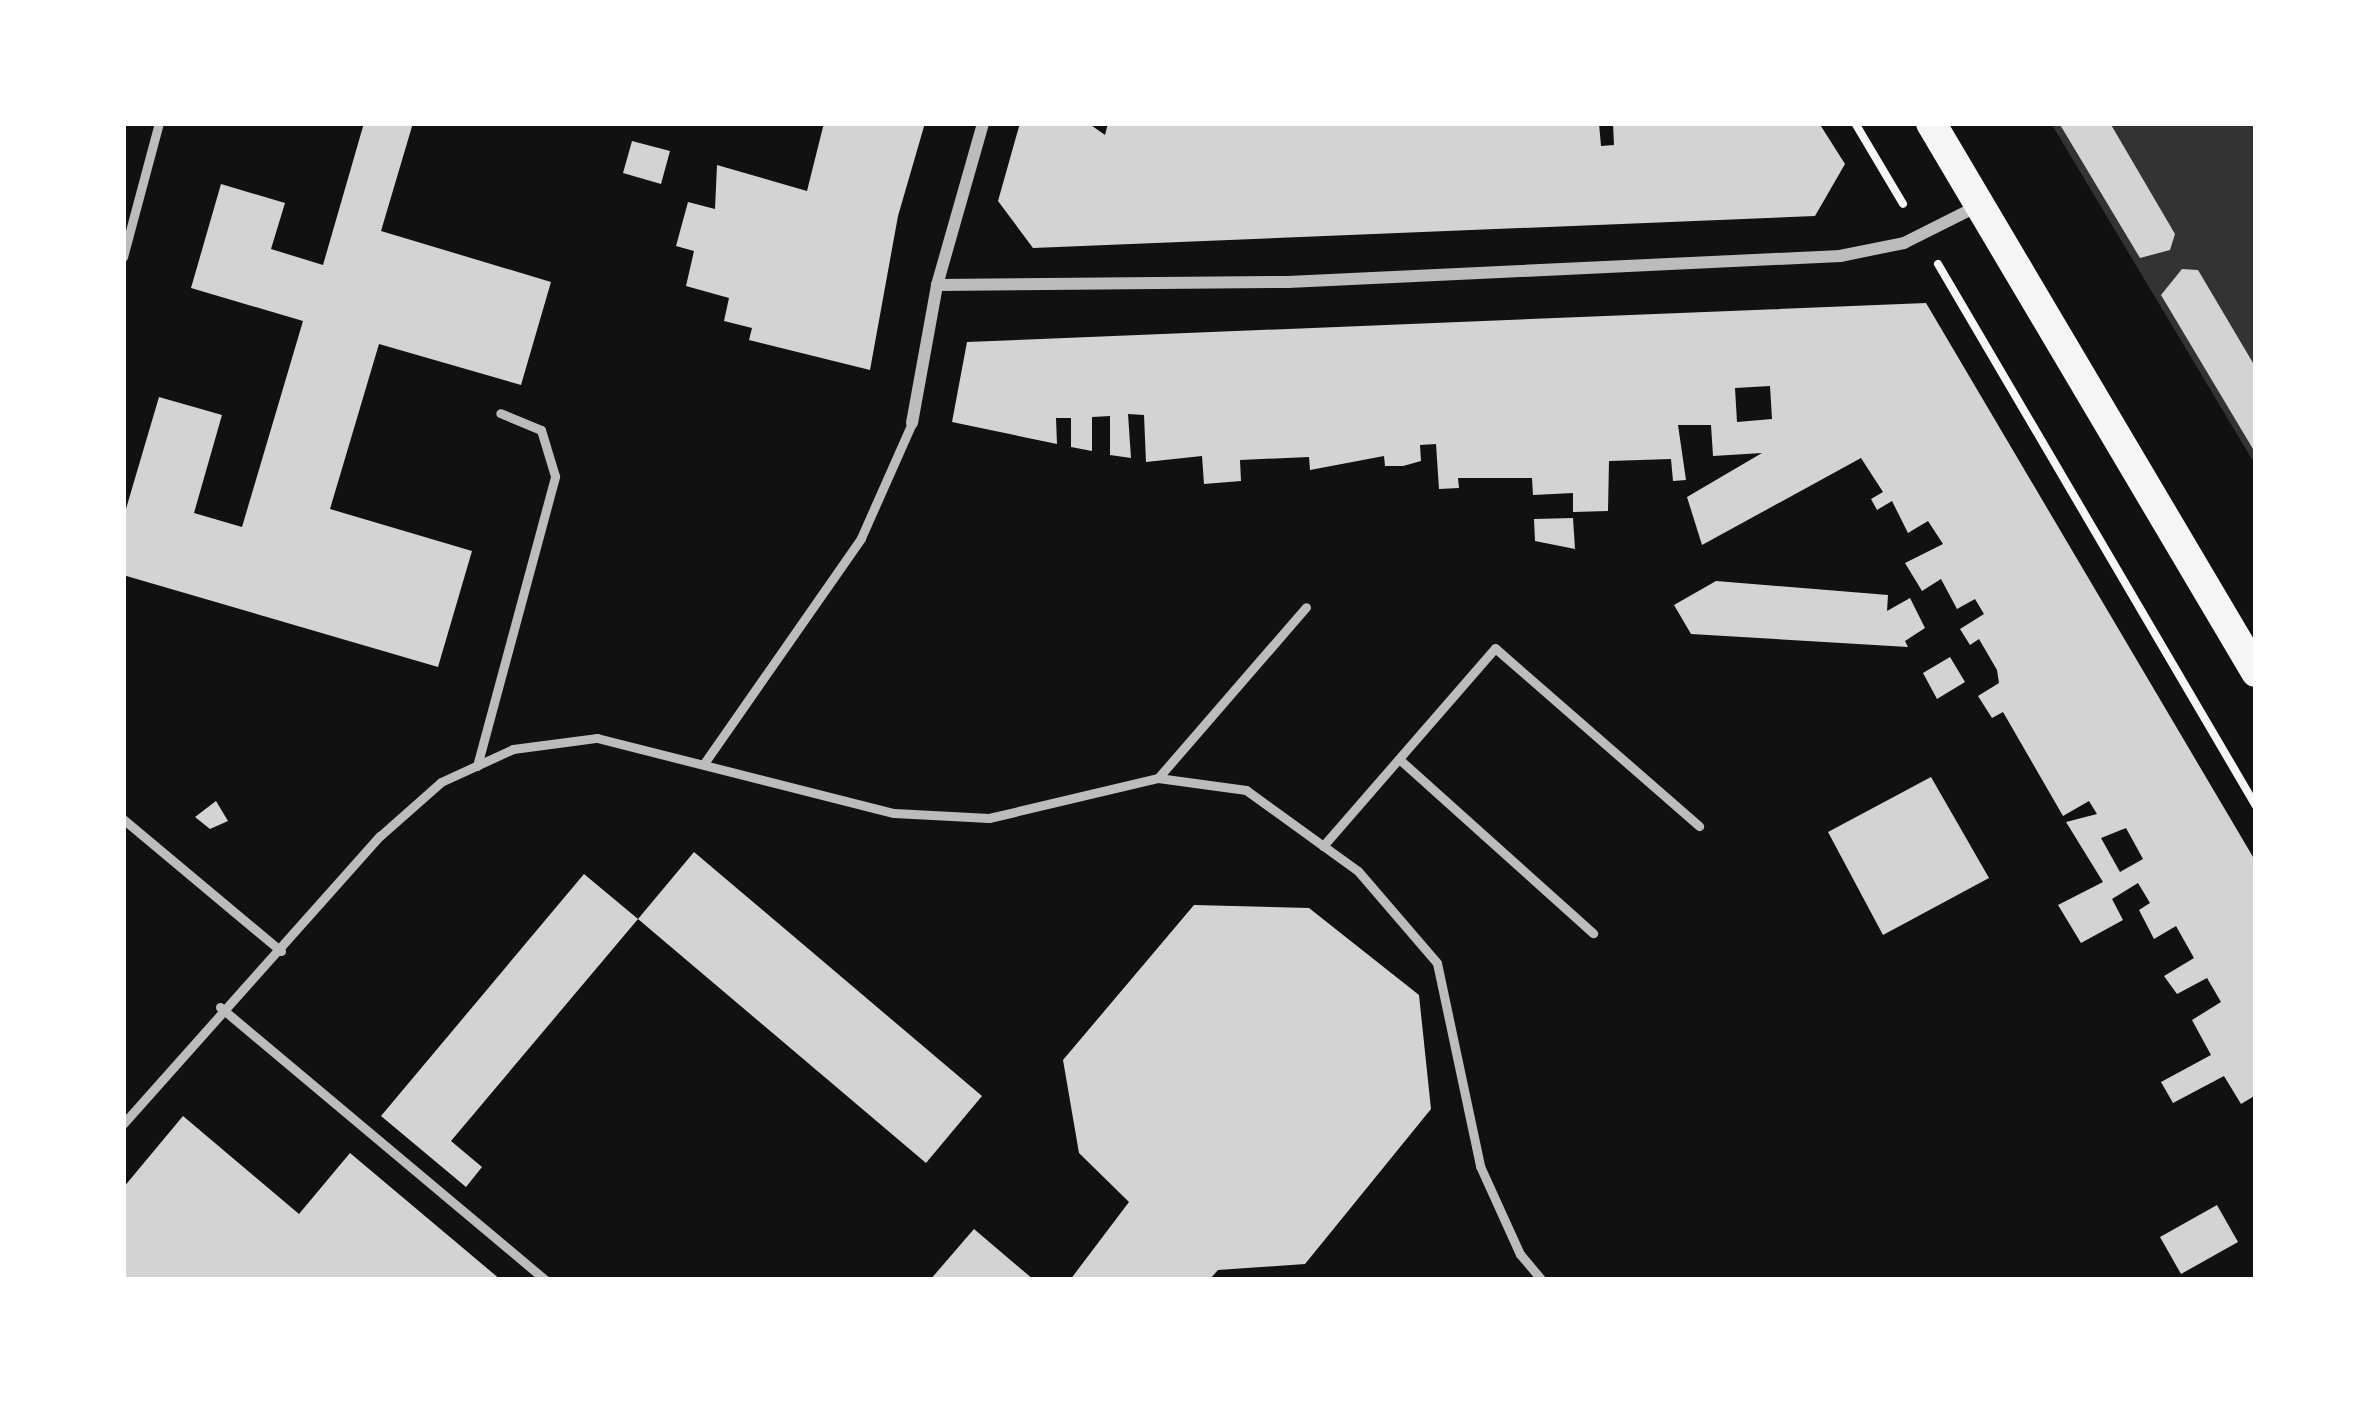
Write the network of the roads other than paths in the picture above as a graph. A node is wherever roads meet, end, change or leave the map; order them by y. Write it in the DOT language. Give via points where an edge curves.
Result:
graph roads {
  1 [pos="159,123"];
  2 [pos="983,123"];
  3 [pos="1931,123"];
  4 [pos="1980,206"];
  5 [pos="123,257"];
  6 [pos="937,285"];
  7 [pos="500,413"];
  8 [pos="913,423"];
  9 [pos="1306,607"];
  10 [pos="2256,673"];
  11 [pos="1399,759"];
  12 [pos="705,762"];
  13 [pos="477,766"];
  14 [pos="1158,778"];
  15 [pos="123,819"];
  16 [pos="1699,826"];
  17 [pos="1323,846"];
  18 [pos="1593,933"];
  19 [pos="281,952"];
  20 [pos="220,1006"];
  21 [pos="123,1124"];
  22 [pos="545,1280"];
  23 [pos="1541,1280"];
  1 -- 5 [label="lane"];
  2 -- 6 [label="street"];
  3 -- 4 [label="main road"];
  4 -- 6 [label="street" via="1922,236 1840,256 1288,282"];
  4 -- 10 [label="main road"];
  6 -- 8 [label="street"];
  7 -- 13 [label="lane" via="541,430 555,476"];
  8 -- 12 [label="lane" via="861,538"];
  9 -- 14 [label="lane"];
  11 -- 16 [label="lane" via="1495,648"];
  11 -- 17 [label="lane"];
  11 -- 18 [label="lane"];
  12 -- 13 [label="lane" via="597,738 513,749"];
  12 -- 14 [label="lane" via="894,813 989,818"];
  13 -- 19 [label="lane" via="441,782 380,836"];
  14 -- 17 [label="lane" via="1246,790"];
  15 -- 19 [label="lane"];
  17 -- 23 [label="lane" via="1358,871 1437,963 1480,1166 1520,1254"];
  19 -- 20 [label="lane"];
  20 -- 21 [label="lane"];
  20 -- 22 [label="lane"];
}
